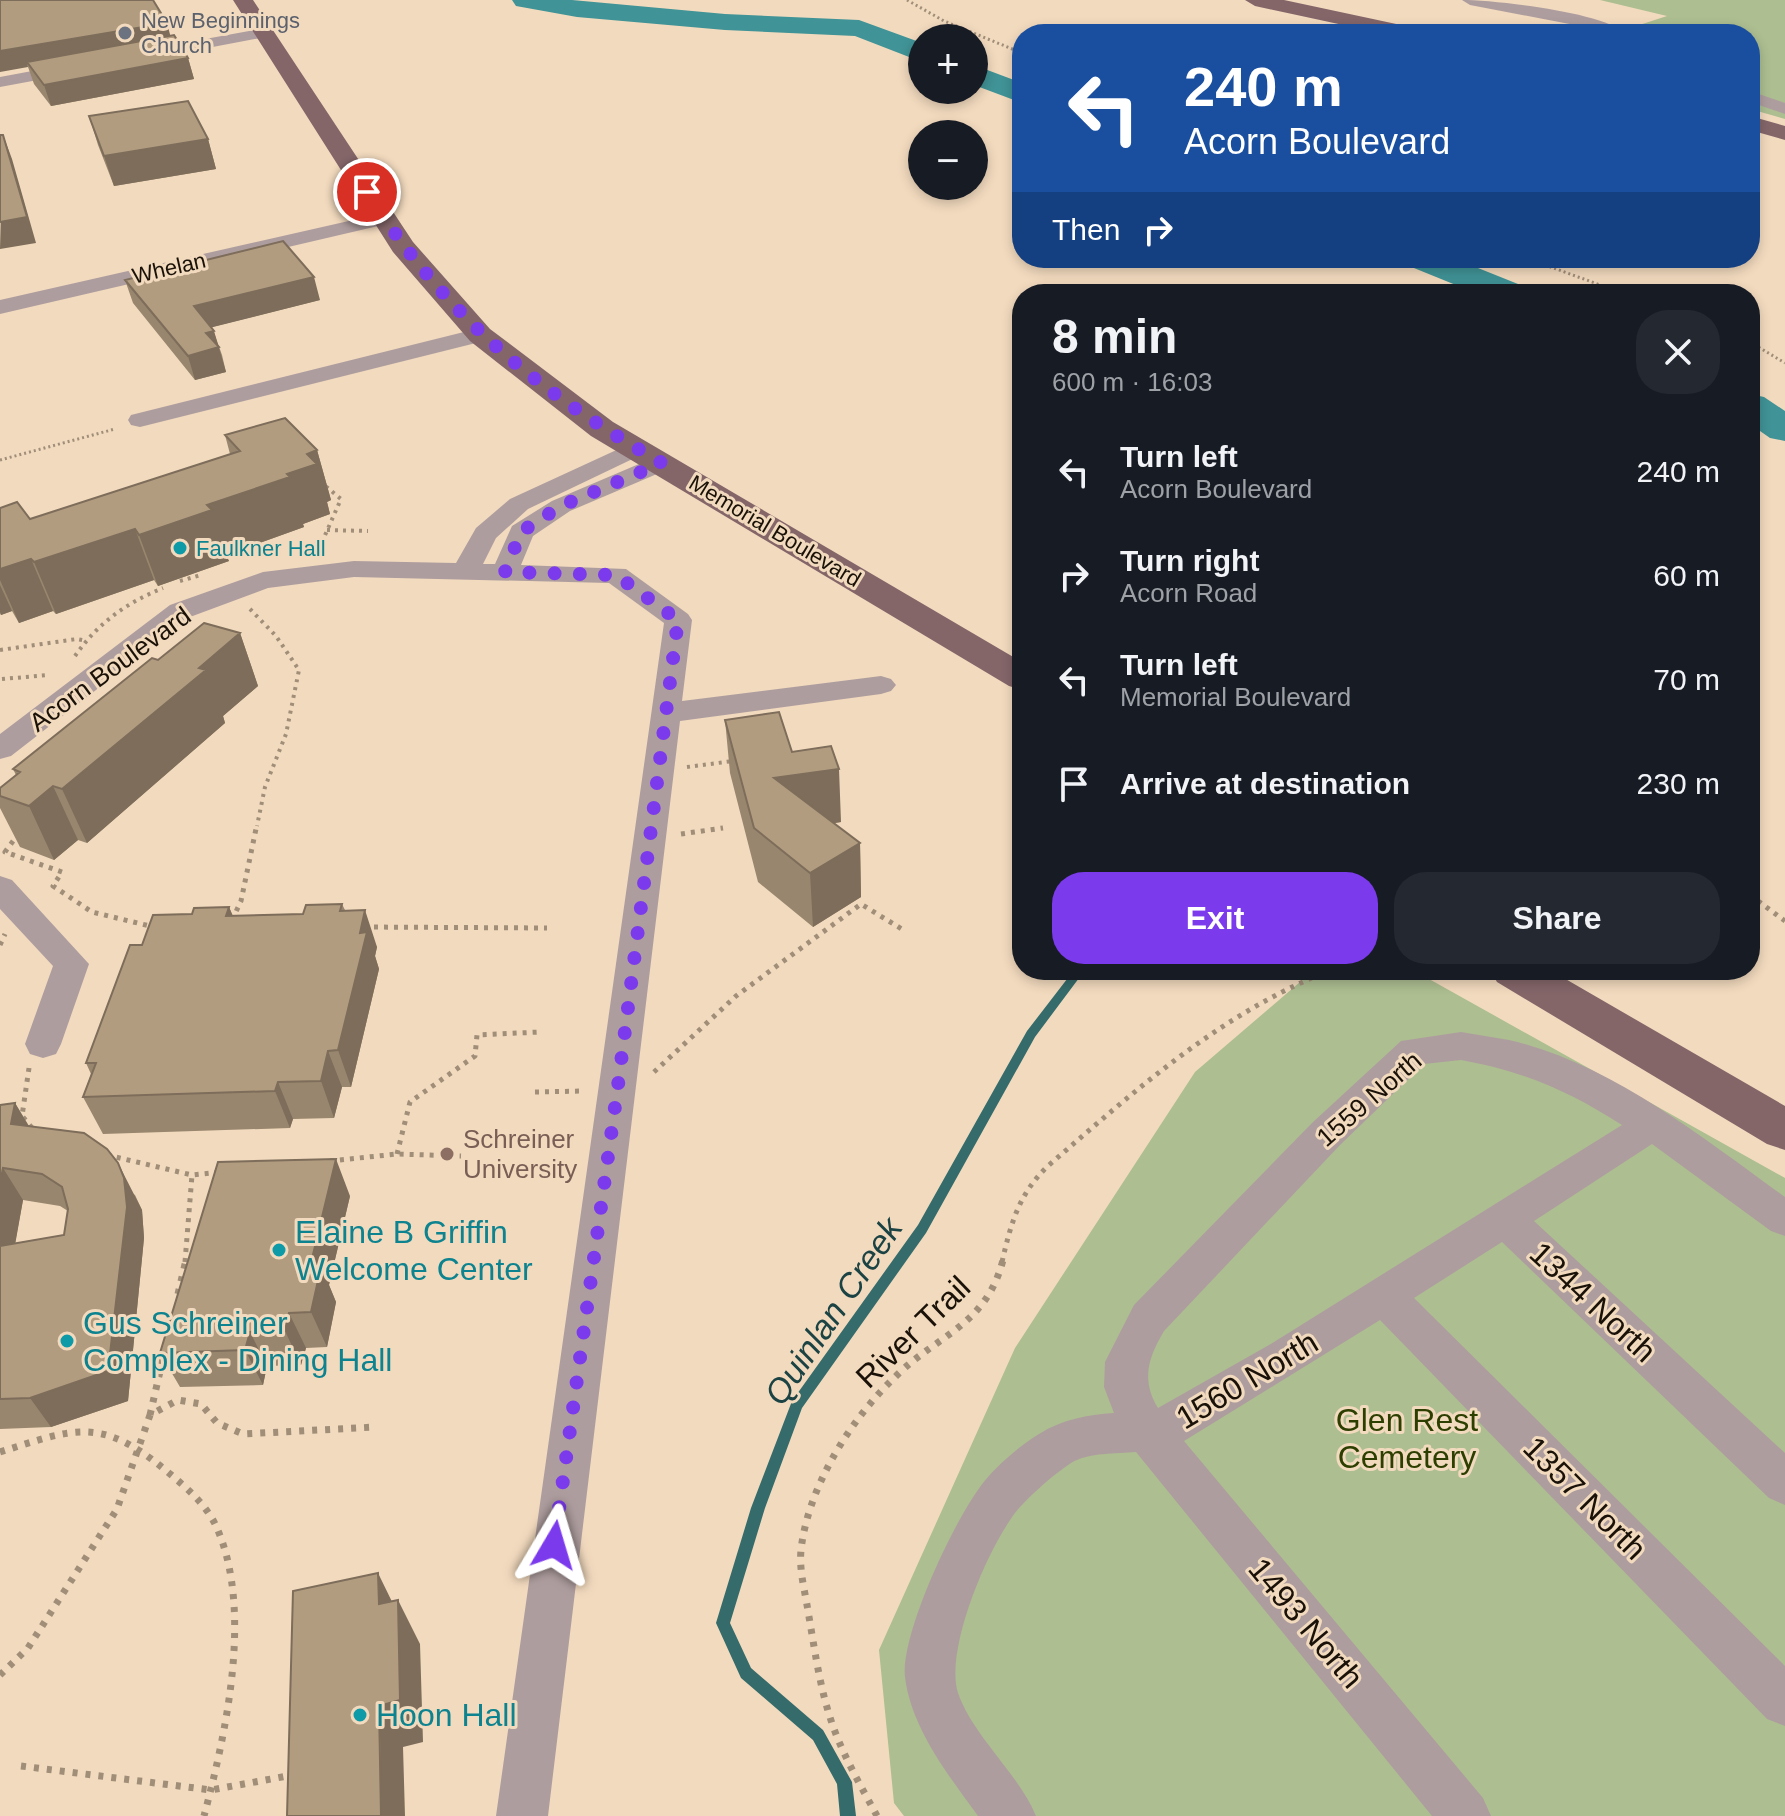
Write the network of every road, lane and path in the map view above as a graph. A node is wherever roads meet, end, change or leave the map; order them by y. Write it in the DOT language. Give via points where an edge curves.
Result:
graph roads {
  1 [pos="243,0"];
  2 [pos="907,0"];
  3 [pos="1255,0"];
  4 [pos="1470,0"];
  5 [pos="1368,24"];
  6 [pos="1590,24"];
  7 [pos="265,33"];
  8 [pos="1012,49"];
  9 [pos="0,82"];
  10 [pos="1760,100"];
  11 [pos="1785,109"];
  12 [pos="1760,126"];
  13 [pos="1785,133"];
  14 [pos="384,219"];
  15 [pos="1554,268"];
  16 [pos="1598,284"];
  17 [pos="0,307"];
  18 [pos="480,335"];
  19 [pos="1760,348"];
  20 [pos="1785,363"];
  21 [pos="140,420"];
  22 [pos="636,448"];
  23 [pos="0,460"];
  24 [pos="662,463"];
  25 [pos="327,530"];
  26 [pos="368,531"];
  27 [pos="466,571"];
  28 [pos="505,572"];
  29 [pos="233,591"];
  30 [pos="0,650"];
  31 [pos="1012,672"];
  32 [pos="98,675"];
  33 [pos="881,685"];
  34 [pos="666,713"];
  35 [pos="61,742"];
  36 [pos="6,745"];
  37 [pos="744,759"];
  38 [pos="659,771"];
  39 [pos="723,828"];
  40 [pos="22,830"];
  41 [pos="677,835"];
  42 [pos="0,888"];
  43 [pos="1760,902"];
  44 [pos="1785,921"];
  45 [pos="355,927"];
  46 [pos="158,928"];
  47 [pos="228,928"];
  48 [pos="547,928"];
  49 [pos="905,931"];
  50 [pos="1302,980"];
  51 [pos="1530,980"];
  52 [pos="540,1032"];
  53 [pos="43,1044"];
  54 [pos="649,1063"];
  55 [pos="593,1090"];
  56 [pos="535,1092"];
  57 [pos="11,1116"];
  58 [pos="22,1116"];
  59 [pos="1652,1125"];
  60 [pos="1785,1130"];
  61 [pos="45,1134"];
  62 [pos="102,1154"];
  63 [pos="397,1154"];
  64 [pos="461,1156"];
  65 [pos="318,1162"];
  66 [pos="223,1172"];
  67 [pos="192,1175"];
  68 [pos="1505,1219"];
  69 [pos="1785,1219"];
  70 [pos="1384,1296"];
  71 [pos="176,1301"];
  72 [pos="166,1344"];
  73 [pos="150,1415"];
  74 [pos="376,1427"];
  75 [pos="1147,1431"];
  76 [pos="0,1452"];
  77 [pos="137,1452"];
  78 [pos="1785,1483"];
  79 [pos="0,1675"];
  80 [pos="1785,1701"];
  81 [pos="21,1766"];
  82 [pos="297,1775"];
  83 [pos="211,1790"];
  84 [pos="204,1816"];
  85 [pos="522,1816"];
  86 [pos="877,1816"];
  87 [pos="1010,1816"];
  88 [pos="1465,1816"];
  1 -- 7 [label="main road, Memorial Boulevard"];
  2 -- 8 [label="path"];
  3 -- 5 [label="main road"];
  4 -- 6 [label="street"];
  7 -- 9 [label="street"];
  7 -- 14 [label="main road, Memorial Boulevard"];
  10 -- 11 [label="street"];
  12 -- 13 [label="main road"];
  14 -- 17 [label="street, Whelan"];
  14 -- 18 [label="main road, Memorial Boulevard" via="426,277"];
  15 -- 16 [label="path"];
  18 -- 21 [label="street"];
  18 -- 22 [label="main road, Memorial Boulevard" via="581,414"];
  19 -- 20 [label="path"];
  21 -- 23 [label="path"];
  22 -- 24 [label="main road, Memorial Boulevard"];
  22 -- 27 [label="street" via="519,504 485,534"];
  24 -- 28 [label="street" via="561,506 521,532"];
  24 -- 31 [label="main road, Memorial Boulevard"];
  25 -- 26 [label="path"];
  27 -- 28 [label="street, Acorn Boulevard"];
  27 -- 29 [label="street, Acorn Boulevard" via="354,569 263,580"];
  28 -- 34 [label="street, Acorn Boulevard" via="616,575 678,620"];
  29 -- 32 [label="street, Acorn Boulevard" via="180,611"];
  29 -- 47 [label="path" via="276,636 299,670 286,734 265,787 241,901"];
  30 -- 32 [label="path" via="77,639"];
  32 -- 36 [label="street, Acorn Boulevard"];
  33 -- 34 [label="street"];
  34 -- 38 [label="street, Acorn Boulevard"];
  35 -- 36 [label="street"];
  37 -- 38 [label="path"];
  38 -- 85 [label="street, Acorn Boulevard" via="557,1515"];
  39 -- 41 [label="path"];
  40 -- 46 [label="path" via="5,852 62,872 53,886 92,912"];
  42 -- 53 [label="street" via="71,964"];
  43 -- 44 [label="path"];
  45 -- 48 [label="path"];
  49 -- 54 [label="path" via="861,904 736,996 648,1078"];
  50 -- 86 [label="path, River Trail" via="1220,1025 1146,1079 1034,1180 1013,1217 999,1277 987,1300 895,1376 837,1453 802,1541 801,1574 821,1689 835,1732"];
  51 -- 60 [label="main road"];
  52 -- 63 [label="path" via="477,1035 475,1056 410,1102"];
  53 -- 58 [label="path" via="29,1068"];
  55 -- 56 [label="path"];
  57 -- 58 [label="path"];
  58 -- 61 [label="path"];
  59 -- 68 [label="street"];
  59 -- 69 [label="street, 1559 North"];
  59 -- 75 [label="street, 1559 North" via="1599,1092 1516,1056 1473,1048 1414,1051 1149,1318 1125,1367 1127,1399"];
  62 -- 67 [label="path"];
  63 -- 64 [label="path"];
  63 -- 65 [label="path"];
  66 -- 67 [label="path"];
  67 -- 71 [label="path" via="186,1259"];
  68 -- 70 [label="street"];
  68 -- 78 [label="street, 1344 North"];
  70 -- 75 [label="street, 1560 North" via="1166,1428"];
  70 -- 80 [label="street, 1357 North"];
  72 -- 73 [label="path"];
  73 -- 74 [label="path" via="178,1400 201,1404 217,1423 243,1434"];
  73 -- 77 [label="path"];
  75 -- 87 [label="street, 1560 North" via="1079,1437 1054,1449 1003,1493 941,1611 929,1674 936,1705"];
  75 -- 88 [label="street, 1493 North"];
  76 -- 77 [label="path" via="68,1432 100,1431"];
  77 -- 79 [label="path" via="117,1509 28,1648"];
  77 -- 83 [label="path" via="178,1476 209,1509 229,1553 238,1627"];
  81 -- 83 [label="path"];
  82 -- 83 [label="path"];
  83 -- 84 [label="path"];
}
